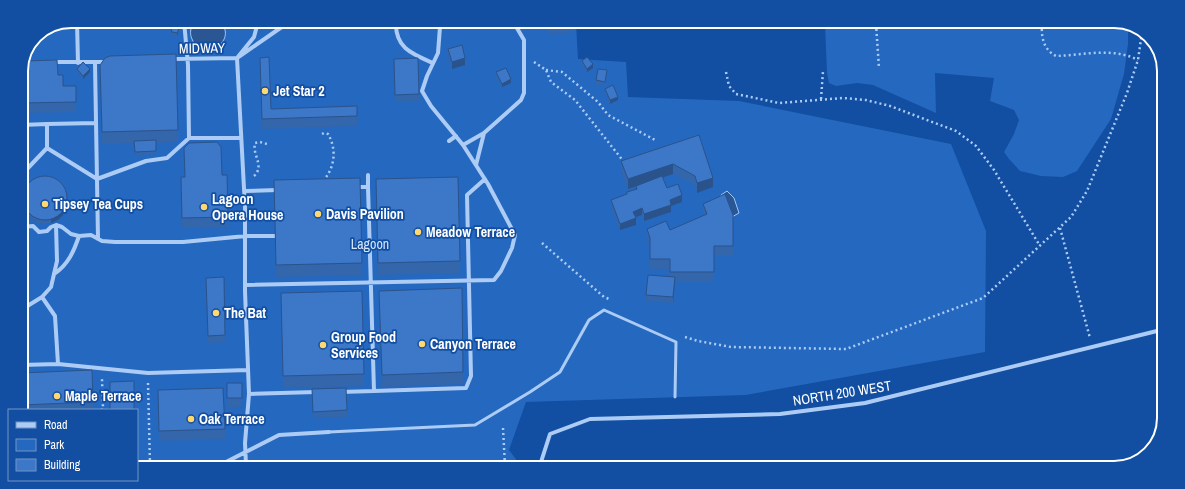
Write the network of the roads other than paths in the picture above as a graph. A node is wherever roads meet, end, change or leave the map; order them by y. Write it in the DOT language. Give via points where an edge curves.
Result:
graph roads {
  1 [pos="77,28"];
  2 [pos="184,28"];
  3 [pos="256,28"];
  4 [pos="280,28"];
  5 [pos="396,28"];
  6 [pos="440,28"];
  7 [pos="517,28"];
  8 [pos="237,58"];
  9 [pos="168,60"];
  10 [pos="186,60"];
  11 [pos="47,62"];
  12 [pos="109,62"];
  13 [pos="78,63"];
  14 [pos="95,63"];
  15 [pos="433,63"];
  16 [pos="96,123"];
  17 [pos="47,124"];
  18 [pos="28,125"];
  19 [pos="484,133"];
  20 [pos="456,136"];
  21 [pos="188,138"];
  22 [pos="241,138"];
  23 [pos="449,141"];
  24 [pos="463,145"];
  25 [pos="47,148"];
  26 [pos="476,164"];
  27 [pos="28,168"];
  28 [pos="368,175"];
  29 [pos="97,179"];
  30 [pos="485,179"];
  31 [pos="368,187"];
  32 [pos="353,188"];
  33 [pos="286,190"];
  34 [pos="244,191"];
  35 [pos="28,226"];
  36 [pos="56,226"];
  37 [pos="79,236"];
  38 [pos="246,236"];
  39 [pos="275,236"];
  40 [pos="98,239"];
  41 [pos="54,274"];
  42 [pos="469,280"];
  43 [pos="371,282"];
  44 [pos="246,285"];
  45 [pos="42,297"];
  46 [pos="28,306"];
  47 [pos="1157,331"];
  48 [pos="58,364"];
  49 [pos="28,365"];
  50 [pos="248,370"];
  51 [pos="374,390"];
  52 [pos="319,392"];
  53 [pos="335,392"];
  54 [pos="249,394"];
  55 [pos="675,397"];
  56 [pos="329,432"];
  57 [pos="245,452"];
  58 [pos="228,461"];
  59 [pos="246,461"];
  60 [pos="541,461"];
  1 -- 13 [label="street"];
  2 -- 10 [label="street"];
  3 -- 8 [label="street" via="254,37"];
  4 -- 8 [label="street"];
  5 -- 15 [label="street" via="401,44 407,50"];
  6 -- 15 [label="street" via="438,53"];
  7 -- 19 [label="street" via="524,40 524,93 521,100"];
  8 -- 10 [label="street, MIDWAY"];
  8 -- 22 [label="street"];
  9 -- 10 [label="street, MIDWAY"];
  10 -- 21 [label="street"];
  11 -- 13 [label="street"];
  12 -- 14 [label="street"];
  13 -- 14 [label="street"];
  14 -- 16 [label="street"];
  15 -- 20 [label="street" via="422,91 430,106"];
  16 -- 17 [label="street"];
  16 -- 29 [label="street"];
  17 -- 18 [label="street"];
  17 -- 25 [label="street"];
  19 -- 24 [label="street"];
  19 -- 26 [label="street"];
  20 -- 23 [label="street"];
  20 -- 24 [label="street"];
  21 -- 22 [label="street"];
  21 -- 29 [label="street" via="167,158 146,161"];
  22 -- 34 [label="street"];
  24 -- 26 [label="street"];
  25 -- 27 [label="street"];
  25 -- 29 [label="street"];
  26 -- 30 [label="street"];
  28 -- 31 [label="street"];
  29 -- 40 [label="street"];
  30 -- 42 [label="street" via="467,195"];
  30 -- 42 [label="street" via="514,235 512,248 494,280"];
  31 -- 32 [label="street"];
  31 -- 43 [label="street"];
  33 -- 34 [label="street"];
  34 -- 38 [label="street"];
  35 -- 36 [label="street" via="33,226 39,232"];
  36 -- 37 [label="street"];
  36 -- 41 [label="street" via="57,261"];
  37 -- 40 [label="street" via="90,235"];
  37 -- 41 [label="street" via="74,253 61,270"];
  38 -- 39 [label="street"];
  38 -- 40 [label="street" via="183,242 115,242"];
  38 -- 44 [label="street"];
  41 -- 45 [label="street" via="51,287"];
  42 -- 43 [label="street"];
  42 -- 51 [label="street" via="471,376 466,388"];
  43 -- 44 [label="street"];
  43 -- 51 [label="street"];
  44 -- 50 [label="street"];
  45 -- 46 [label="street"];
  45 -- 48 [label="street" via="55,316"];
  47 -- 60 [label="street, NORTH 200 WEST" via="865,403 780,414 590,419 550,434"];
  48 -- 49 [label="street"];
  48 -- 50 [label="street" via="148,373"];
  50 -- 54 [label="street"];
  51 -- 53 [label="street"];
  52 -- 54 [label="street"];
  54 -- 57 [label="street"];
  55 -- 56 [label="lane" via="676,342 604,310 589,320 560,372 475,425"];
  56 -- 57 [label="street" via="279,435"];
  57 -- 58 [label="street"];
  57 -- 59 [label="street"];
}
